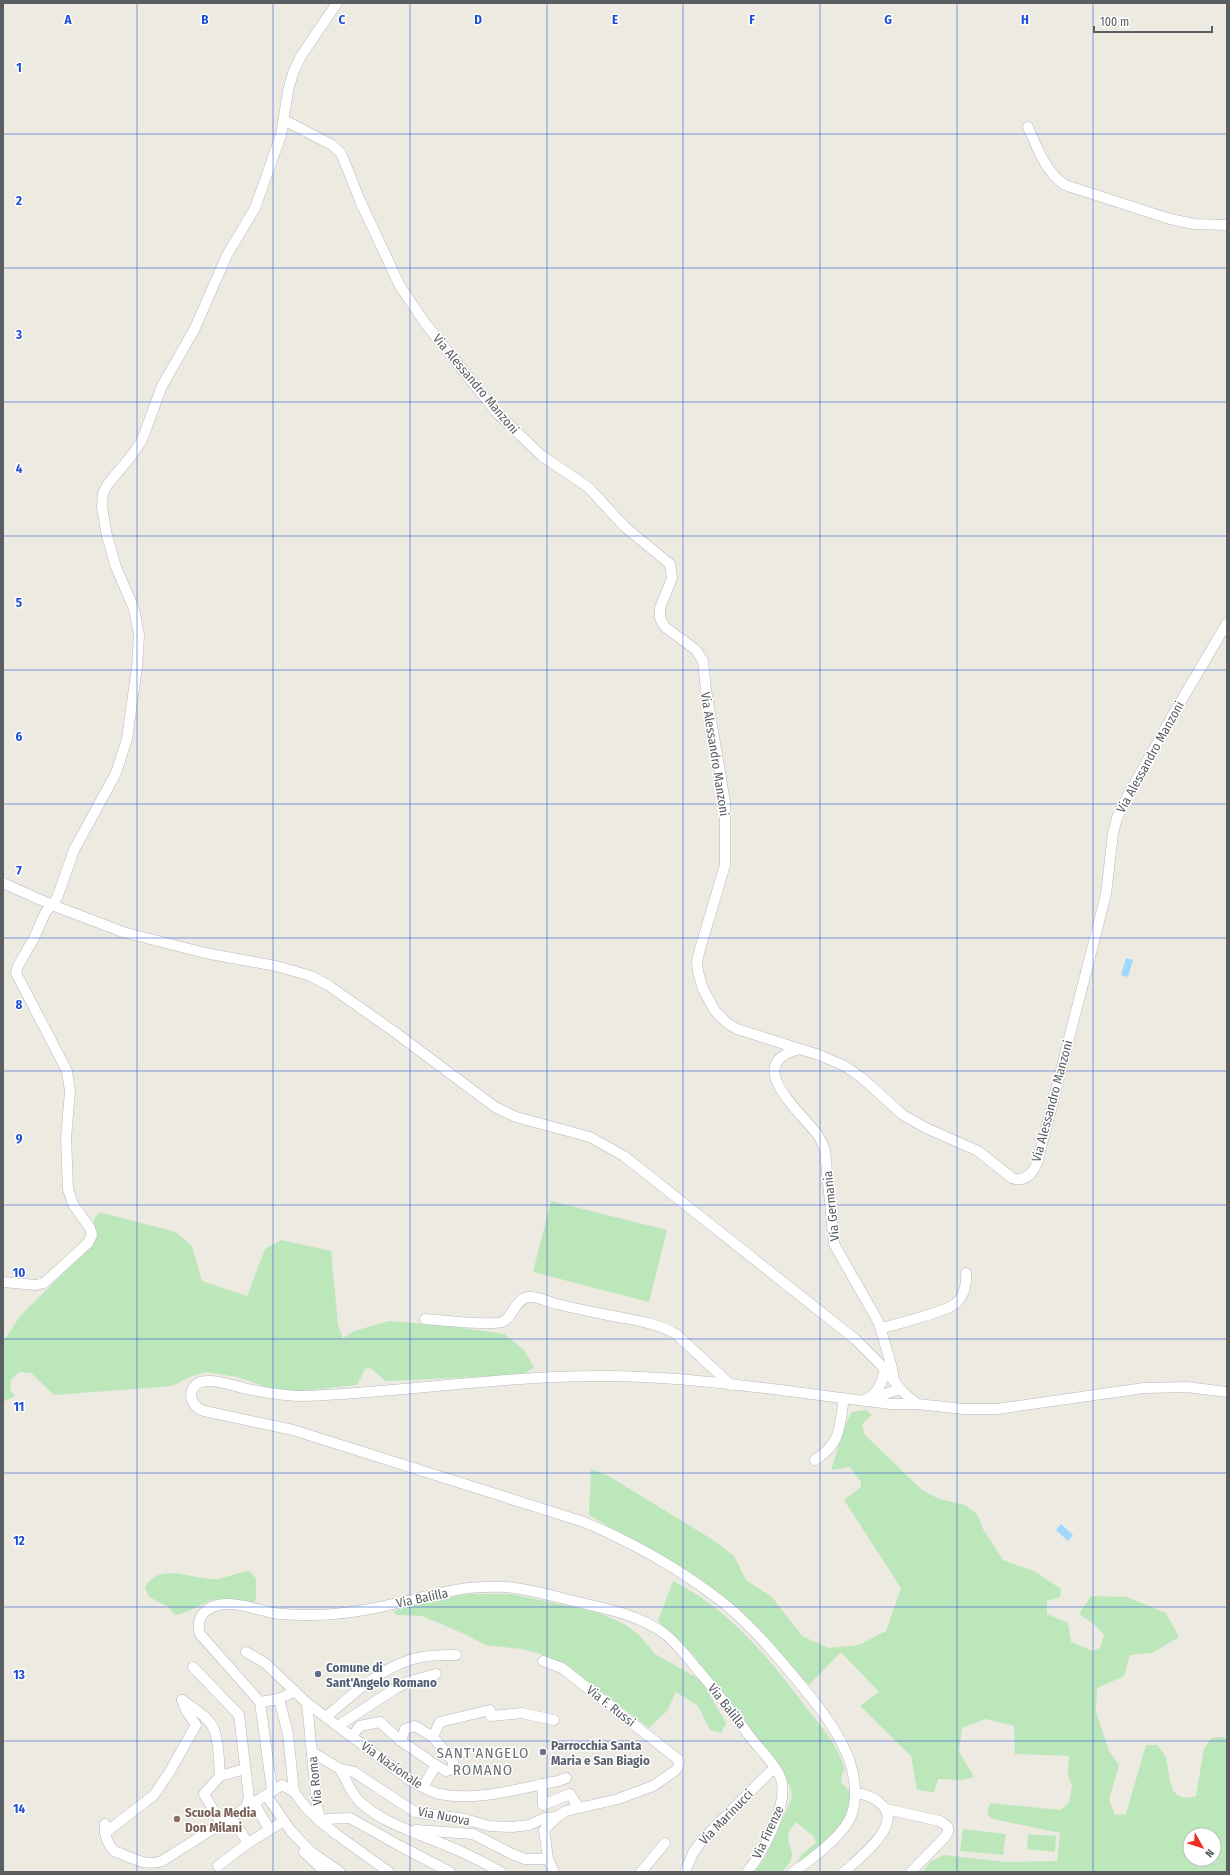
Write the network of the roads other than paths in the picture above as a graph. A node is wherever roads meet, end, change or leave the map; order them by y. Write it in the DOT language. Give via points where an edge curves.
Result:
graph roads {
  1 [pos="337,3"];
  2 [pos="284,120"];
  3 [pos="1028,127"];
  4 [pos="1227,225"];
  5 [pos="1227,622"];
  6 [pos="3,883"];
  7 [pos="52,905"];
  8 [pos="800,1049"];
  9 [pos="966,1273"];
  10 [pos="3,1282"];
  11 [pos="425,1319"];
  12 [pos="882,1328"];
  13 [pos="885,1369"];
  14 [pos="894,1381"];
  15 [pos="731,1385"];
  16 [pos="900,1390"];
  17 [pos="1227,1392"];
  18 [pos="844,1398"];
  19 [pos="865,1400"];
  20 [pos="882,1404"];
  21 [pos="917,1404"];
  22 [pos="815,1460"];
  23 [pos="246,1652"];
  24 [pos="456,1654"];
  25 [pos="543,1660"];
  26 [pos="193,1667"];
  27 [pos="436,1674"];
  28 [pos="295,1691"];
  29 [pos="279,1699"];
  30 [pos="260,1702"];
  31 [pos="307,1703"];
  32 [pos="326,1717"];
  33 [pos="554,1720"];
  34 [pos="338,1726"];
  35 [pos="352,1736"];
  36 [pos="433,1736"];
  37 [pos="401,1741"];
  38 [pos="312,1752"];
  39 [pos="463,1752"];
  40 [pos="447,1755"];
  41 [pos="436,1765"];
  42 [pos="774,1768"];
  43 [pos="245,1769"];
  44 [pos="340,1769"];
  45 [pos="220,1776"];
  46 [pos="566,1778"];
  47 [pos="542,1784"];
  48 [pos="423,1787"];
  49 [pos="294,1792"];
  50 [pos="269,1793"];
  51 [pos="855,1793"];
  52 [pos="250,1805"];
  53 [pos="579,1808"];
  54 [pos="886,1810"];
  55 [pos="231,1817"];
  56 [pos="557,1817"];
  57 [pos="321,1822"];
  58 [pos="221,1823"];
  59 [pos="277,1825"];
  60 [pos="399,1828"];
  61 [pos="248,1842"];
  62 [pos="665,1843"];
  63 [pos="548,1859"];
  64 [pos="218,1866"];
  65 [pos="387,1871"];
  66 [pos="325,1872"];
  67 [pos="340,1872"];
  68 [pos="397,1872"];
  69 [pos="450,1872"];
  70 [pos="501,1872"];
  71 [pos="554,1872"];
  72 [pos="641,1872"];
  73 [pos="685,1872"];
  74 [pos="747,1872"];
  75 [pos="793,1872"];
  76 [pos="844,1872"];
  77 [pos="911,1872"];
  1 -- 2 [label="street" via="296,68 288,91"];
  2 -- 7 [label="street" via="279,142 254,211 227,255 194,330 162,386 141,443 103,493 103,516 109,542 137,622 137,672 122,757 112,781 74,850"];
  2 -- 8 [label="street, Via Alessandro Manzoni" via="332,145 341,153 400,286 498,414 542,456 588,487 625,527 670,564 672,578 660,608 660,618 665,627 696,650 703,661 725,802 725,865 698,955 699,978 710,1004 732,1027"];
  3 -- 4 [label="street" via="1045,162 1065,185 1170,219 1194,224"];
  5 -- 8 [label="street, Via Alessandro Manzoni" via="1117,818 1106,894 1038,1160 1032,1173 1022,1179 1012,1178 978,1151 903,1115 866,1081 845,1066"];
  6 -- 7 [label="street"];
  7 -- 10 [label="street" via="16,972 67,1071 70,1087 66,1142 68,1189 72,1204 90,1228 92,1235 88,1243 44,1283 36,1285"];
  7 -- 13 [label="street" via="129,933 205,953 292,970 322,982 495,1107 516,1117 590,1137 624,1156 850,1334"];
  8 -- 12 [label="street, Via Germania" via="789,1052 780,1059 775,1066 775,1078 792,1106 822,1142 835,1248"];
  9 -- 12 [label="street" via="964,1289 954,1305"];
  11 -- 15 [label="street" via="502,1322 510,1316 517,1304 526,1298 536,1297 555,1304 665,1328 676,1334"];
  12 -- 14 [label="street, Via Germania"];
  13 -- 14 [label="street"];
  13 -- 19 [label="street" via="879,1389"];
  14 -- 16 [label="street"];
  15 -- 18 [label="street"];
  15 -- 51 [label="street" via="639,1377 575,1376 298,1396 269,1394 206,1380 194,1387 191,1396 194,1405 204,1411 293,1430 576,1519 611,1534 680,1572 742,1619 802,1686 843,1746 852,1771"];
  16 -- 19 [label="street"];
  16 -- 20 [label="street" via="895,1399"];
  16 -- 21 [label="street"];
  17 -- 21 [label="street" via="1187,1388 1144,1388 997,1409 964,1409"];
  18 -- 19 [label="street"];
  18 -- 22 [label="street" via="836,1441 827,1452"];
  19 -- 20 [label="street"];
  20 -- 21 [label="street"];
  23 -- 28 [label="street, Via Nazionale" via="265,1663"];
  24 -- 32 [label="street" via="422,1656 402,1663 364,1686"];
  25 -- 53 [label="street, Via F. Russi" via="562,1668 679,1760 676,1770 653,1786 618,1799"];
  26 -- 43 [label="street" via="239,1715"];
  27 -- 34 [label="street" via="396,1688"];
  28 -- 29 [label="street"];
  28 -- 31 [label="street, Via Nazionale"];
  29 -- 30 [label="street"];
  29 -- 49 [label="street" via="288,1734"];
  30 -- 42 [label="street, Via Balilla" via="200,1634 200,1619 212,1607 233,1605 289,1614 329,1615 466,1589 509,1587 585,1604 638,1619 655,1627 681,1650"];
  30 -- 50 [label="street"];
  31 -- 32 [label="street, Via Nazionale"];
  31 -- 38 [label="street, Via Roma"];
  32 -- 34 [label="street, Via Nazionale"];
  33 -- 36 [label="street" via="522,1714 491,1716 490,1710 440,1722"];
  34 -- 35 [label="street, Via Nazionale"];
  35 -- 37 [label="street" via="360,1726 380,1722"];
  35 -- 48 [label="street, Via Nazionale"];
  36 -- 37 [label="street" via="415,1726 405,1729"];
  36 -- 40 [label="street"];
  37 -- 41 [label="street"];
  38 -- 44 [label="street, Via Nuova"];
  38 -- 57 [label="street, Via Roma" via="317,1807"];
  39 -- 40 [label="street"];
  40 -- 41 [label="street" via="453,1761 453,1769 446,1771"];
  41 -- 48 [label="street"];
  42 -- 73 [label="street, Via Marinucci" via="703,1839 693,1853"];
  42 -- 74 [label="street, Via Firenze" via="782,1784 781,1805 757,1858"];
  43 -- 45 [label="street"];
  43 -- 52 [label="street"];
  44 -- 56 [label="street, Via Nuova" via="354,1772 415,1812 465,1819 489,1826 512,1827"];
  44 -- 60 [label="street" via="358,1800"];
  45 -- 58 [label="street" via="204,1794"];
  45 -- 58 [label="street" via="215,1732 196,1710 182,1700 196,1724 169,1773 154,1795 105,1828 110,1847 114,1851 148,1864 155,1864"];
  46 -- 47 [label="street, Via Nazionale"];
  47 -- 48 [label="street, Via Nazionale" via="473,1796 438,1794"];
  47 -- 53 [label="street" via="543,1805 570,1794"];
  49 -- 50 [label="street" via="282,1785"];
  49 -- 57 [label="street"];
  50 -- 52 [label="street"];
  50 -- 59 [label="street"];
  51 -- 54 [label="street" via="871,1796"];
  51 -- 75 [label="street" via="852,1814 843,1830"];
  52 -- 55 [label="street"];
  52 -- 59 [label="street"];
  53 -- 56 [label="street, Via F. Russi" via="566,1811"];
  54 -- 76 [label="street" via="888,1820 883,1833"];
  54 -- 77 [label="street" via="940,1821 948,1827 944,1837"];
  55 -- 58 [label="street"];
  55 -- 61 [label="street"];
  56 -- 63 [label="street" via="544,1830"];
  57 -- 65 [label="street, Via Roma"];
  57 -- 69 [label="street" via="328,1819 350,1818"];
  59 -- 61 [label="street"];
  59 -- 66 [label="street"];
  59 -- 67 [label="street"];
  60 -- 63 [label="street" via="473,1834 525,1859"];
  60 -- 70 [label="street" via="484,1862"];
  61 -- 64 [label="street"];
  62 -- 72 [label="street"];
  63 -- 71 [label="street"];
  65 -- 68 [label="street"];
}
